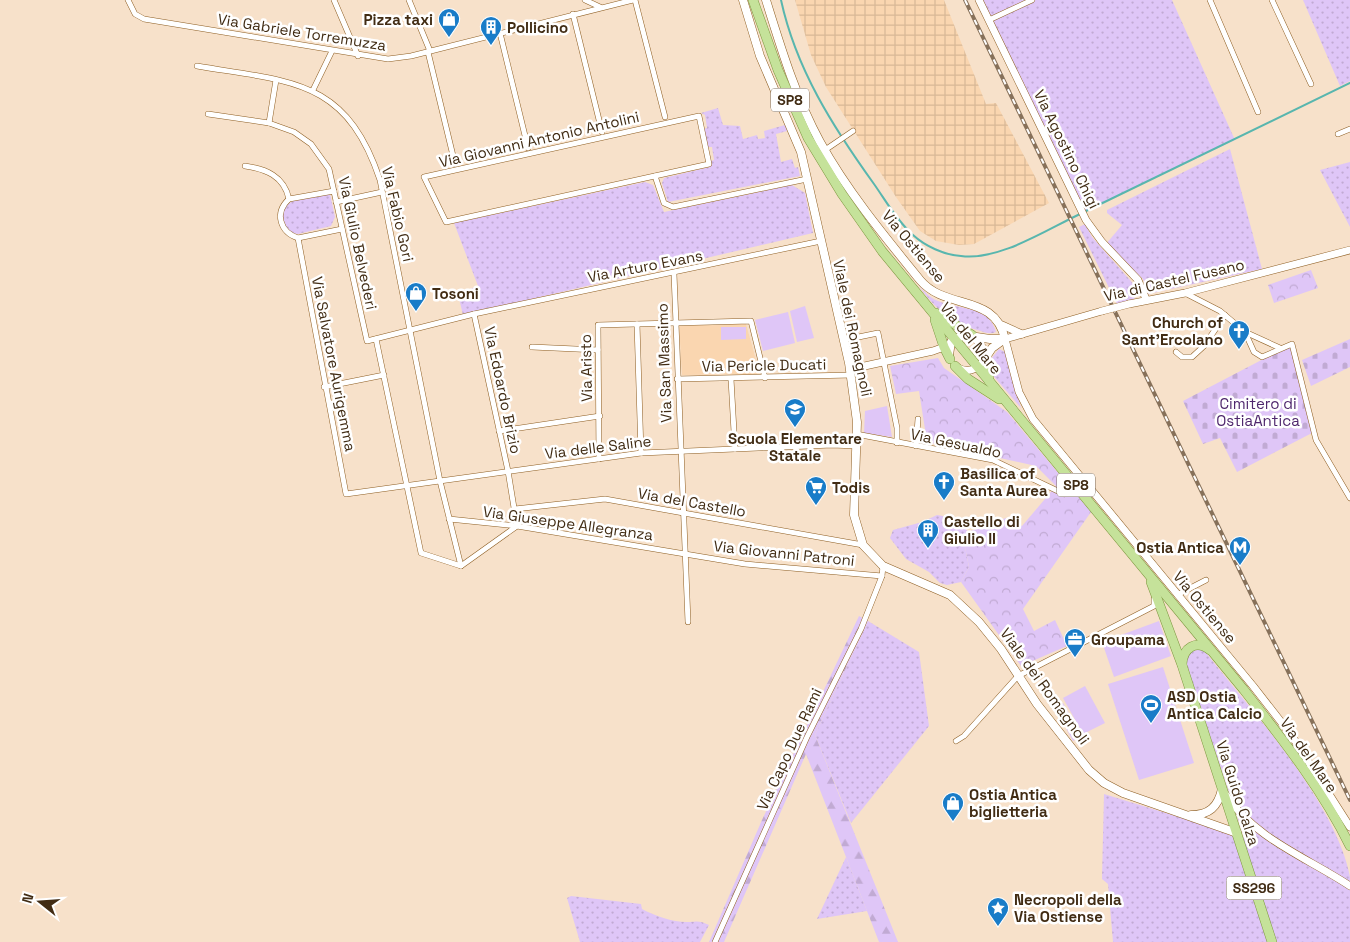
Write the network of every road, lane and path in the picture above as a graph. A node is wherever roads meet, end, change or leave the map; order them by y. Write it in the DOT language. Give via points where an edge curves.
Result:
graph roads {
  1 [pos="128,0"];
  2 [pos="334,0"];
  3 [pos="409,0"];
  4 [pos="585,0"];
  5 [pos="598,0"];
  6 [pos="634,0"];
  7 [pos="743,0"];
  8 [pos="753,0"];
  9 [pos="766,0"];
  10 [pos="979,0"];
  11 [pos="1032,0"];
  12 [pos="1210,0"];
  13 [pos="1272,0"];
  14 [pos="601,7"];
  15 [pos="574,14"];
  16 [pos="988,20"];
  17 [pos="500,33"];
  18 [pos="332,51"];
  19 [pos="429,52"];
  20 [pos="358,56"];
  21 [pos="197,66"];
  22 [pos="276,80"];
  23 [pos="1311,84"];
  24 [pos="313,90"];
  25 [pos="1258,112"];
  26 [pos="208,114"];
  27 [pos="665,117"];
  28 [pos="269,124"];
  29 [pos="1350,129"];
  30 [pos="853,131"];
  31 [pos="602,132"];
  32 [pos="1338,134"];
  33 [pos="528,148"];
  34 [pos="825,150"];
  35 [pos="455,164"];
  36 [pos="245,166"];
  37 [pos="655,176"];
  38 [pos="806,179"];
  39 [pos="334,191"];
  40 [pos="382,192"];
  41 [pos="288,199"];
  42 [pos="336,202"];
  43 [pos="342,229"];
  44 [pos="298,238"];
  45 [pos="820,241"];
  46 [pos="1350,250"];
  47 [pos="674,274"];
  48 [pos="1185,293"];
  49 [pos="1146,299"];
  50 [pos="931,311"];
  51 [pos="474,314"];
  52 [pos="1225,315"];
  53 [pos="676,322"];
  54 [pos="637,324"];
  55 [pos="1002,325"];
  56 [pos="409,330"];
  57 [pos="1245,332"];
  58 [pos="1025,334"];
  59 [pos="972,335"];
  60 [pos="376,339"];
  61 [pos="1005,339"];
  62 [pos="844,340"];
  63 [pos="367,341"];
  64 [pos="949,344"];
  65 [pos="532,347"];
  66 [pos="1280,348"];
  67 [pos="598,350"];
  68 [pos="933,351"];
  69 [pos="1176,352"];
  70 [pos="986,357"];
  71 [pos="884,360"];
  72 [pos="953,363"];
  73 [pos="977,368"];
  74 [pos="851,372"];
  75 [pos="384,375"];
  76 [pos="765,378"];
  77 [pos="677,379"];
  78 [pos="731,379"];
  79 [pos="990,381"];
  80 [pos="324,387"];
  81 [pos="1006,403"];
  82 [pos="600,416"];
  83 [pos="918,419"];
  84 [pos="499,431"];
  85 [pos="856,434"];
  86 [pos="897,443"];
  87 [pos="856,446"];
  88 [pos="916,446"];
  89 [pos="735,449"];
  90 [pos="680,451"];
  91 [pos="641,454"];
  92 [pos="600,458"];
  93 [pos="508,472"];
  94 [pos="440,481"];
  95 [pos="406,486"];
  96 [pos="346,494"];
  97 [pos="1064,494"];
  98 [pos="1350,498"];
  99 [pos="515,509"];
  100 [pos="682,513"];
  101 [pos="449,519"];
  102 [pos="517,526"];
  103 [pos="863,544"];
  104 [pos="684,553"];
  105 [pos="460,566"];
  106 [pos="883,566"];
  107 [pos="1144,569"];
  108 [pos="882,576"];
  109 [pos="1206,580"];
  110 [pos="1177,595"];
  111 [pos="1158,602"];
  112 [pos="688,622"];
  113 [pos="1220,661"];
  114 [pos="1182,665"];
  115 [pos="1018,676"];
  116 [pos="956,741"];
  117 [pos="1222,789"];
  118 [pos="1186,814"];
  119 [pos="1350,827"];
  120 [pos="1237,833"];
  121 [pos="1350,846"];
  122 [pos="1350,886"];
  123 [pos="715,942"];
  124 [pos="1272,942"];
  1 -- 18 [label="street, Via Gabriele Torremuzza" via="142,19"];
  2 -- 20 [label="street"];
  3 -- 19 [label="street"];
  4 -- 14 [label="street"];
  5 -- 14 [label="street"];
  6 -- 14 [label="street, Via Gabriele Torremuzza"];
  6 -- 27 [label="street"];
  7 -- 38 [label="main road, Viale dei Romagnoli" via="760,56 796,138"];
  8 -- 50 [label="main road, Via del Mare / SP8" via="788,94 822,162 882,251"];
  9 -- 34 [label="main road, Via Ostiense" via="789,69"];
  10 -- 16 [label="street, Via Agostino Chigi"];
  11 -- 16 [label="street"];
  12 -- 25 [label="street"];
  13 -- 23 [label="street"];
  14 -- 15 [label="street, Via Gabriele Torremuzza"];
  15 -- 17 [label="street, Via Gabriele Torremuzza"];
  15 -- 31 [label="street"];
  16 -- 49 [label="street, Via Agostino Chigi" via="1086,220 1138,280"];
  17 -- 19 [label="street, Via Gabriele Torremuzza"];
  17 -- 33 [label="street"];
  18 -- 20 [label="street, Via Gabriele Torremuzza"];
  18 -- 24 [label="street"];
  19 -- 20 [label="street, Via Gabriele Torremuzza" via="391,59"];
  19 -- 35 [label="street"];
  21 -- 22 [label="street, Via Fabio Gori"];
  22 -- 24 [label="street, Via Fabio Gori"];
  22 -- 28 [label="street"];
  24 -- 40 [label="street, Via Fabio Gori" via="327,98 354,126 370,150"];
  26 -- 28 [label="street, Via Giulio Belvederi"];
  28 -- 39 [label="street, Via Giulio Belvederi" via="294,132 311,144 329,170"];
  29 -- 32 [label="street"];
  30 -- 34 [label="street"];
  34 -- 55 [label="main road, Via Ostiense" via="925,285 944,298 983,308"];
  36 -- 41 [label="street" via="271,172 281,182"];
  37 -- 37 [label="street, Via Giovanni Antonio Antolini" via="708,164 699,116 424,177 446,222"];
  37 -- 38 [label="street" via="664,201 671,207"];
  38 -- 45 [label="main road, Viale dei Romagnoli"];
  39 -- 41 [label="street"];
  39 -- 42 [label="street, Via Giulio Belvederi"];
  40 -- 42 [label="street"];
  40 -- 56 [label="street, Via Fabio Gori"];
  41 -- 44 [label="street" via="281,209 280,219 286,231"];
  42 -- 43 [label="street, Via Giulio Belvederi"];
  43 -- 44 [label="street"];
  43 -- 63 [label="street, Via Giulio Belvederi"];
  44 -- 80 [label="street, Via Salvatore Aurigemma"];
  45 -- 47 [label="street, Via Arturo Evans"];
  45 -- 62 [label="main road, Viale dei Romagnoli"];
  46 -- 48 [label="street, Via di Castel Fusano"];
  47 -- 51 [label="street, Via Arturo Evans"];
  47 -- 53 [label="street, Via San Massimo"];
  48 -- 49 [label="street, Via di Castel Fusano"];
  48 -- 52 [label="street"];
  49 -- 58 [label="street, Via di Castel Fusano, bridge"];
  50 -- 59 [label="main road"];
  50 -- 64 [label="main road, Via del Mare / SP8"];
  51 -- 56 [label="street, Via Arturo Evans"];
  51 -- 84 [label="street, Via Edoardo Brizio"];
  52 -- 57 [label="street"];
  52 -- 69 [label="street" via="1204,346 1192,357 1182,357"];
  53 -- 54 [label="street, Via Aristo"];
  53 -- 76 [label="street, Via Aristo" via="751,321"];
  53 -- 77 [label="street, Via San Massimo"];
  54 -- 67 [label="street, Via Aristo" via="598,326"];
  54 -- 91 [label="street"];
  55 -- 58 [label="street"];
  55 -- 61 [label="main road, Via Ostiense"];
  56 -- 60 [label="street, Via Arturo Evans"];
  56 -- 94 [label="street, Via Fabio Gori"];
  57 -- 66 [label="street"];
  57 -- 66 [label="street" via="1254,352 1265,357"];
  58 -- 61 [label="street, Via di Castel Fusano"];
  59 -- 61 [label="main road"];
  59 -- 64 [label="main road" via="963,335"];
  59 -- 70 [label="street" via="984,349"];
  60 -- 63 [label="street, Via Arturo Evans"];
  60 -- 75 [label="street"];
  61 -- 70 [label="main road"];
  61 -- 110 [label="street, Via Ostiense" via="1020,392 1030,414"];
  62 -- 71 [label="street" via="878,333"];
  62 -- 74 [label="main road, Viale dei Romagnoli"];
  64 -- 68 [label="street"];
  64 -- 72 [label="main road"];
  64 -- 73 [label="main road, Via del Mare / SP8"];
  65 -- 67 [label="street"];
  66 -- 98 [label="street" via="1292,344 1316,440"];
  67 -- 82 [label="street, Via Aristo"];
  68 -- 71 [label="street"];
  68 -- 72 [label="street"];
  70 -- 73 [label="street"];
  70 -- 79 [label="main road"];
  71 -- 74 [label="street"];
  71 -- 86 [label="street"];
  72 -- 73 [label="street" via="968,371"];
  72 -- 81 [label="main road" via="972,382"];
  73 -- 79 [label="main road, Via del Mare / SP8"];
  74 -- 76 [label="street, Via Pericle Ducati"];
  74 -- 85 [label="main road, Viale dei Romagnoli"];
  75 -- 80 [label="street"];
  75 -- 95 [label="street"];
  76 -- 78 [label="street, Via Pericle Ducati"];
  77 -- 78 [label="street, Via Pericle Ducati"];
  77 -- 90 [label="street, Via San Massimo"];
  78 -- 89 [label="street"];
  79 -- 81 [label="main road, Via del Mare / SP8"];
  80 -- 96 [label="street, Via Salvatore Aurigemma"];
  81 -- 107 [label="main road, Via del Mare / SP8"];
  82 -- 84 [label="street"];
  82 -- 92 [label="street, Via Aristo"];
  83 -- 88 [label="street"];
  84 -- 93 [label="street, Via Edoardo Brizio"];
  85 -- 86 [label="street, Via Gesualdo"];
  85 -- 87 [label="main road, Viale dei Romagnoli"];
  86 -- 88 [label="street, Via Gesualdo"];
  87 -- 89 [label="street, Via delle Saline" via="832,444"];
  87 -- 103 [label="main road, Viale dei Romagnoli" via="854,515"];
  88 -- 97 [label="street, Via Gesualdo" via="993,460"];
  89 -- 90 [label="street, Via delle Saline"];
  90 -- 91 [label="street, Via delle Saline"];
  90 -- 100 [label="street, Via San Massimo"];
  91 -- 92 [label="street, Via delle Saline"];
  92 -- 93 [label="street, Via delle Saline"];
  93 -- 94 [label="street, Via delle Saline"];
  93 -- 99 [label="street, Via Edoardo Brizio"];
  94 -- 95 [label="street, Via delle Saline"];
  94 -- 101 [label="street, Via Fabio Gori"];
  95 -- 96 [label="street, Via delle Saline"];
  95 -- 105 [label="street" via="421,553"];
  99 -- 100 [label="street, Via del Castello" via="605,499"];
  99 -- 102 [label="street, Via Edoardo Brizio"];
  100 -- 103 [label="street, Via del Castello"];
  100 -- 104 [label="street, Via San Massimo"];
  101 -- 102 [label="street, Via Giuseppe Allegranza"];
  101 -- 105 [label="street, Via Fabio Gori"];
  102 -- 104 [label="street, Via Giuseppe Allegranza"];
  102 -- 105 [label="street"];
  103 -- 106 [label="main road, Viale dei Romagnoli"];
  104 -- 108 [label="street, Via Giovanni Patroni" via="745,564"];
  104 -- 112 [label="street, Via San Massimo"];
  106 -- 108 [label="street, Via Capo Due Rami"];
  106 -- 115 [label="main road, Viale dei Romagnoli" via="959,602 993,638"];
  107 -- 111 [label="main road, Via Guido Calza"];
  107 -- 113 [label="main road, Via del Mare / SP8"];
  108 -- 123 [label="street, Via Capo Due Rami"];
  109 -- 110 [label="street"];
  110 -- 119 [label="street, Via Ostiense" via="1292,736"];
  111 -- 114 [label="main road, Via Guido Calza / SS296"];
  111 -- 115 [label="street"];
  113 -- 114 [label="main road, Via del Mare" via="1207,648 1195,645 1185,651"];
  113 -- 121 [label="main road, Via del Mare / SP8" via="1290,749"];
  114 -- 117 [label="main road, Via Guido Calza / SS296"];
  115 -- 116 [label="street"];
  115 -- 118 [label="main road, Viale dei Romagnoli" via="1100,780 1123,793"];
  117 -- 118 [label="main road" via="1210,811"];
  117 -- 120 [label="main road, Via Guido Calza / SS296"];
  117 -- 122 [label="street" via="1236,809 1256,828"];
  118 -- 120 [label="main road, Viale dei Romagnoli"];
  120 -- 124 [label="main road, Via Guido Calza / SS296"];
}
